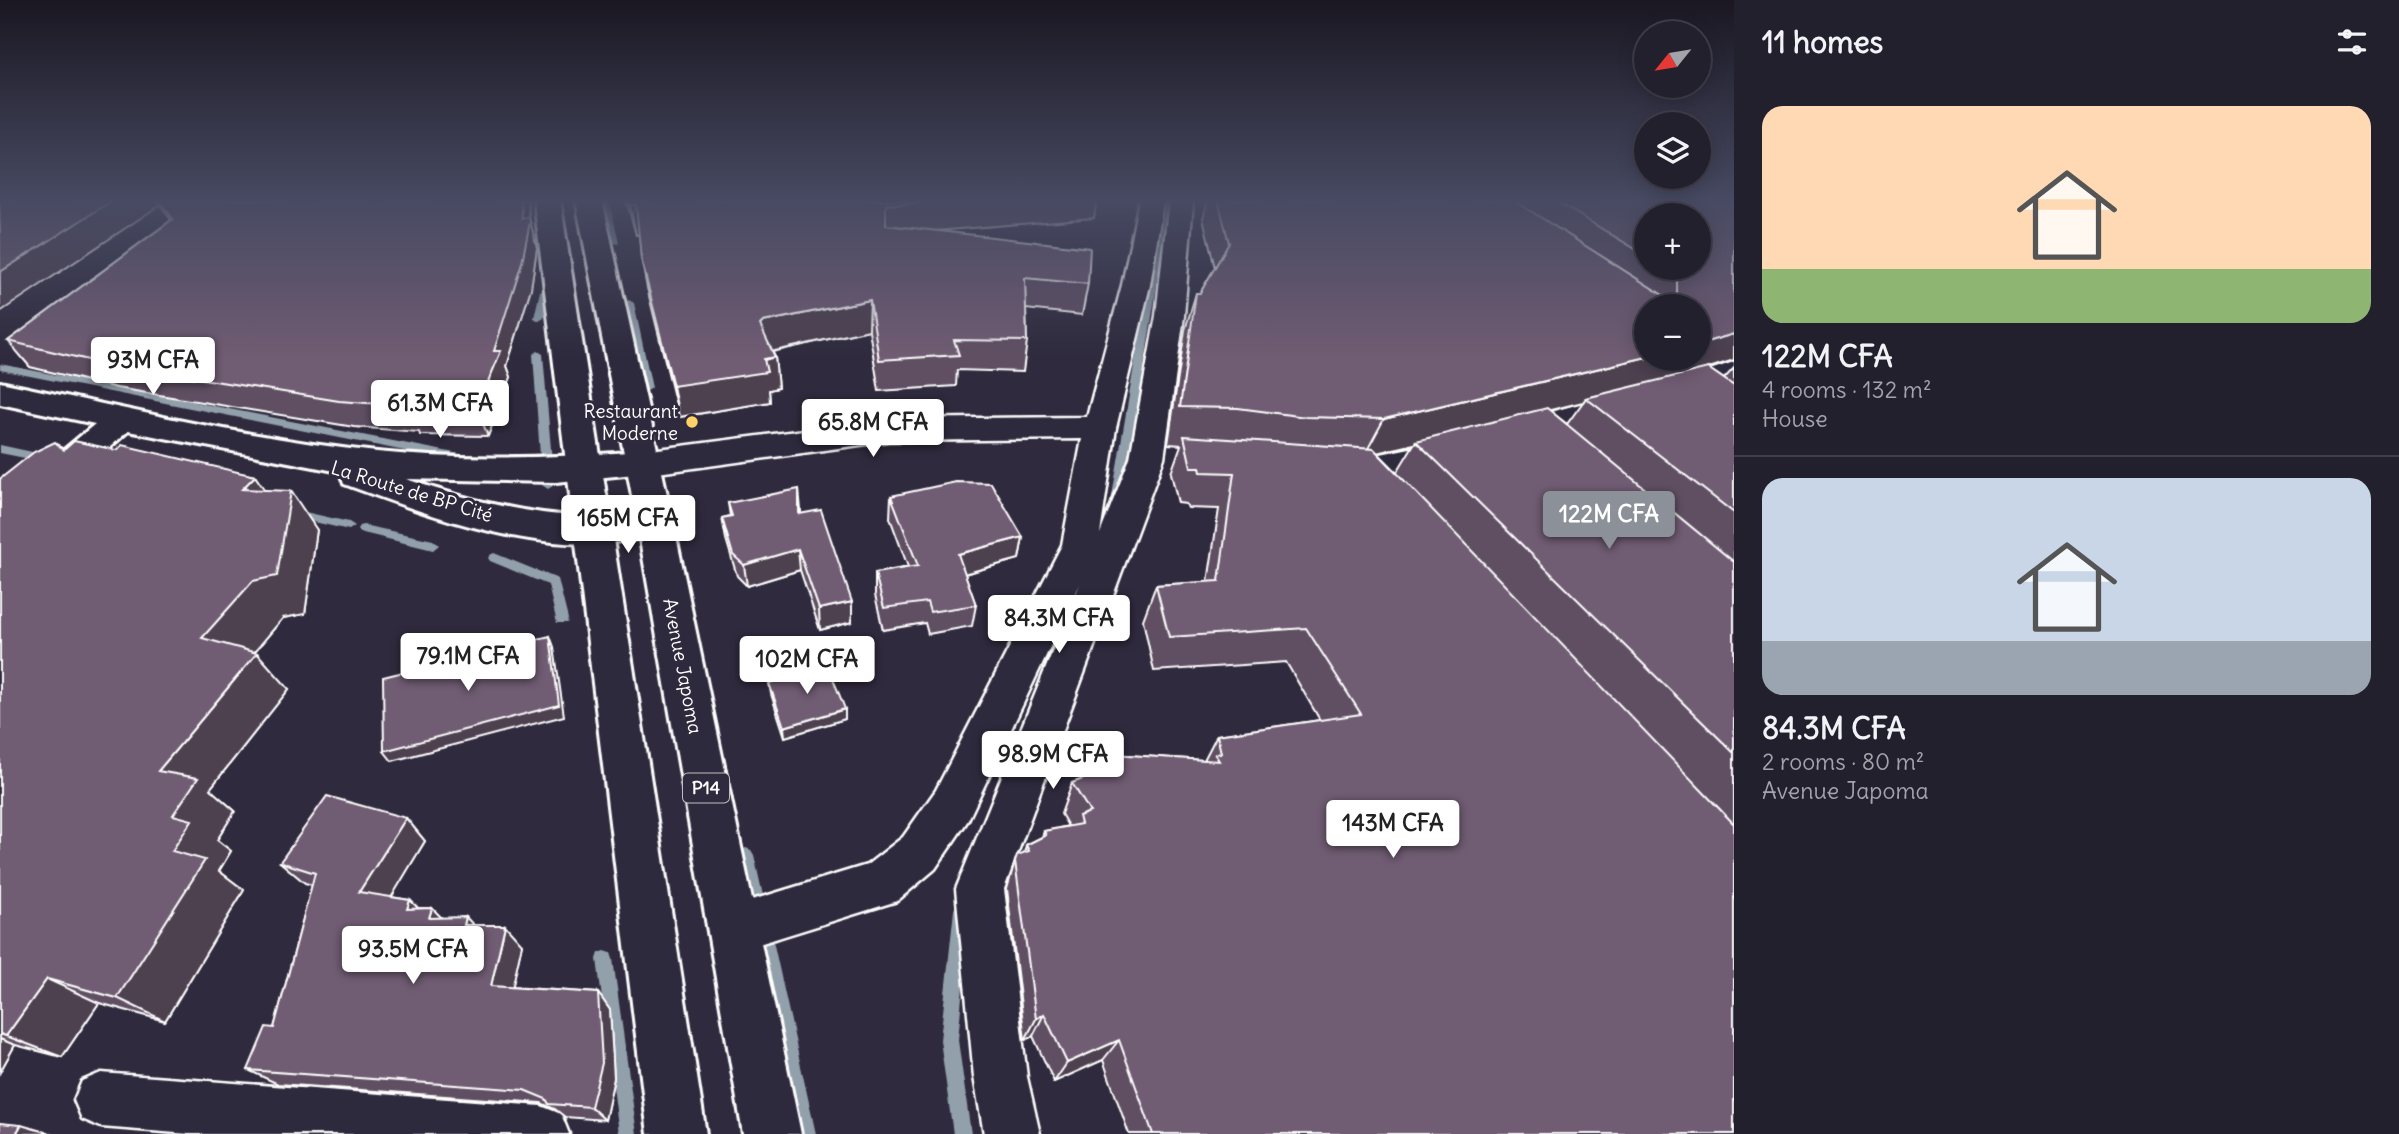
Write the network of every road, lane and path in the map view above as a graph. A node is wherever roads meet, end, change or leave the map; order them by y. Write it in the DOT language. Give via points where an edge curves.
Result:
graph roads {
  1 [pos="554,253"];
  2 [pos="600,253"];
  3 [pos="1142,253"];
  4 [pos="1176,253"];
  5 [pos="1720,368"];
  6 [pos="1682,391"];
  7 [pos="0,393"];
  8 [pos="1643,401"];
  9 [pos="1713,413"];
  10 [pos="123,418"];
  11 [pos="1100,428"];
  12 [pos="1478,444"];
  13 [pos="295,453"];
  14 [pos="643,463"];
  15 [pos="583,469"];
  16 [pos="1312,470"];
  17 [pos="1364,471"];
  18 [pos="1391,500"];
  19 [pos="655,522"];
  20 [pos="0,524"];
  21 [pos="593,531"];
  22 [pos="733,928"];
  23 [pos="101,1100"];
  24 [pos="541,1134"];
  25 [pos="677,1134"];
  26 [pos="772,1134"];
  27 [pos="1012,1134"];
  1 -- 15 [label="main road"];
  2 -- 14 [label="main road, Avenue Japoma / P14"];
  3 -- 11 [label="street"];
  4 -- 27 [label="street" via="1160,458 979,889 1005,1109"];
  5 -- 6 [label="street"];
  6 -- 8 [label="street"];
  6 -- 9 [label="street"];
  7 -- 10 [label="main road, La Route de BP Cité"];
  10 -- 13 [label="main road, La Route de BP Cité"];
  10 -- 20 [label="main road"];
  11 -- 14 [label="street" via="889,430"];
  11 -- 22 [label="street" via="1080,545 952,805 919,853 880,885"];
  12 -- 17 [label="street"];
  13 -- 15 [label="main road, La Route de BP Cité" via="446,469"];
  13 -- 21 [label="main road, La Route de BP Cité" via="470,513"];
  14 -- 15 [label="main road, La Route de BP Cité"];
  14 -- 19 [label="main road, Avenue Japoma / P14"];
  15 -- 21 [label="main road"];
  16 -- 17 [label="street"];
  17 -- 18 [label="street"];
  19 -- 21 [label="main road, La Route de BP Cité"];
  19 -- 22 [label="main road, Avenue Japoma / P14"];
  21 -- 25 [label="main road"];
  22 -- 26 [label="main road, Avenue Japoma / P14"];
  23 -- 24 [label="street"];
}
